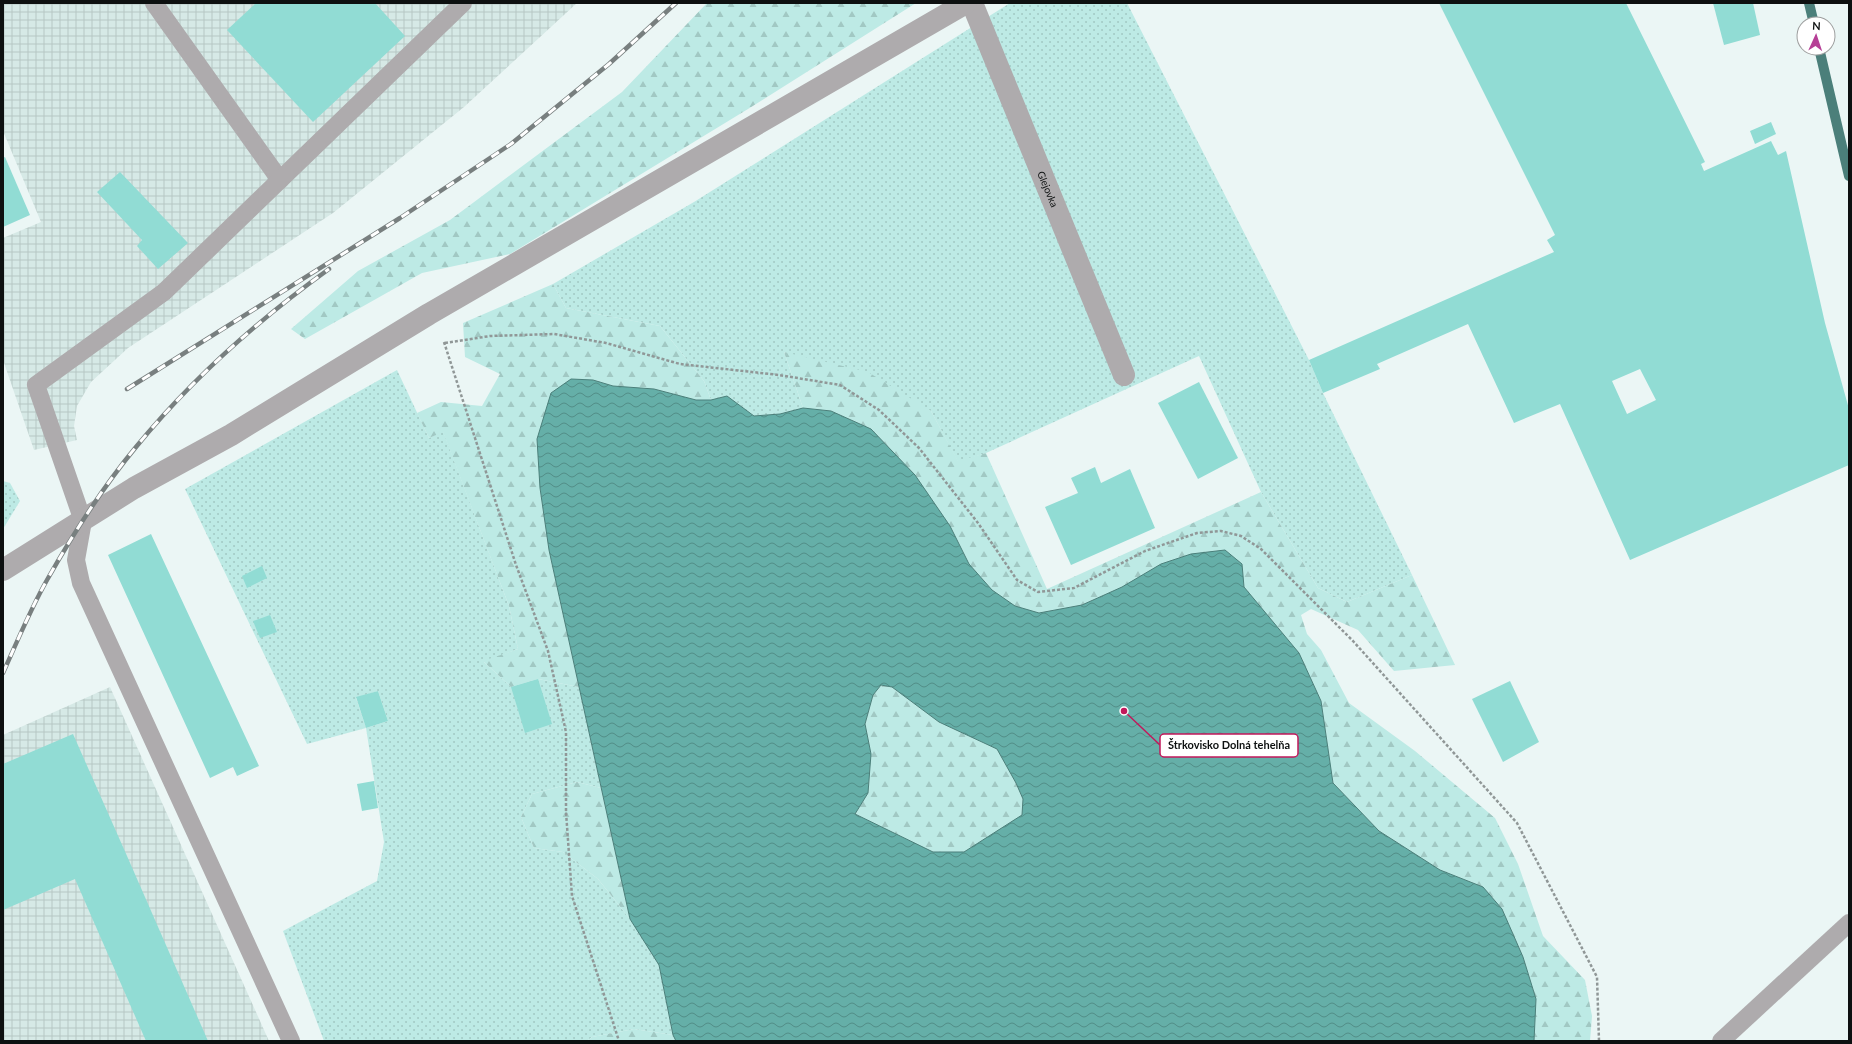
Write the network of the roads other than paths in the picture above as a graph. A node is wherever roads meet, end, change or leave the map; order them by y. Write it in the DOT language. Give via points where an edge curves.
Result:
graph roads {
  1 [pos="154,3"];
  2 [pos="463,3"];
  3 [pos="966,3"];
  4 [pos="972,3"];
  5 [pos="280,180"];
  6 [pos="1124,375"];
  7 [pos="83,521"];
  8 [pos="3,570"];
  9 [pos="1849,923"];
  10 [pos="291,1041"];
  11 [pos="1721,1041"];
  1 -- 5 [label="lane"];
  2 -- 5 [label="lane"];
  3 -- 7 [label="street" via="428,314 244,427 134,488"];
  4 -- 6 [label="street, Glejovka"];
  5 -- 7 [label="lane" via="164,292 36,385"];
  7 -- 8 [label="street"];
  7 -- 10 [label="lane" via="76,560 81,583"];
  9 -- 11 [label="lane"];
}
